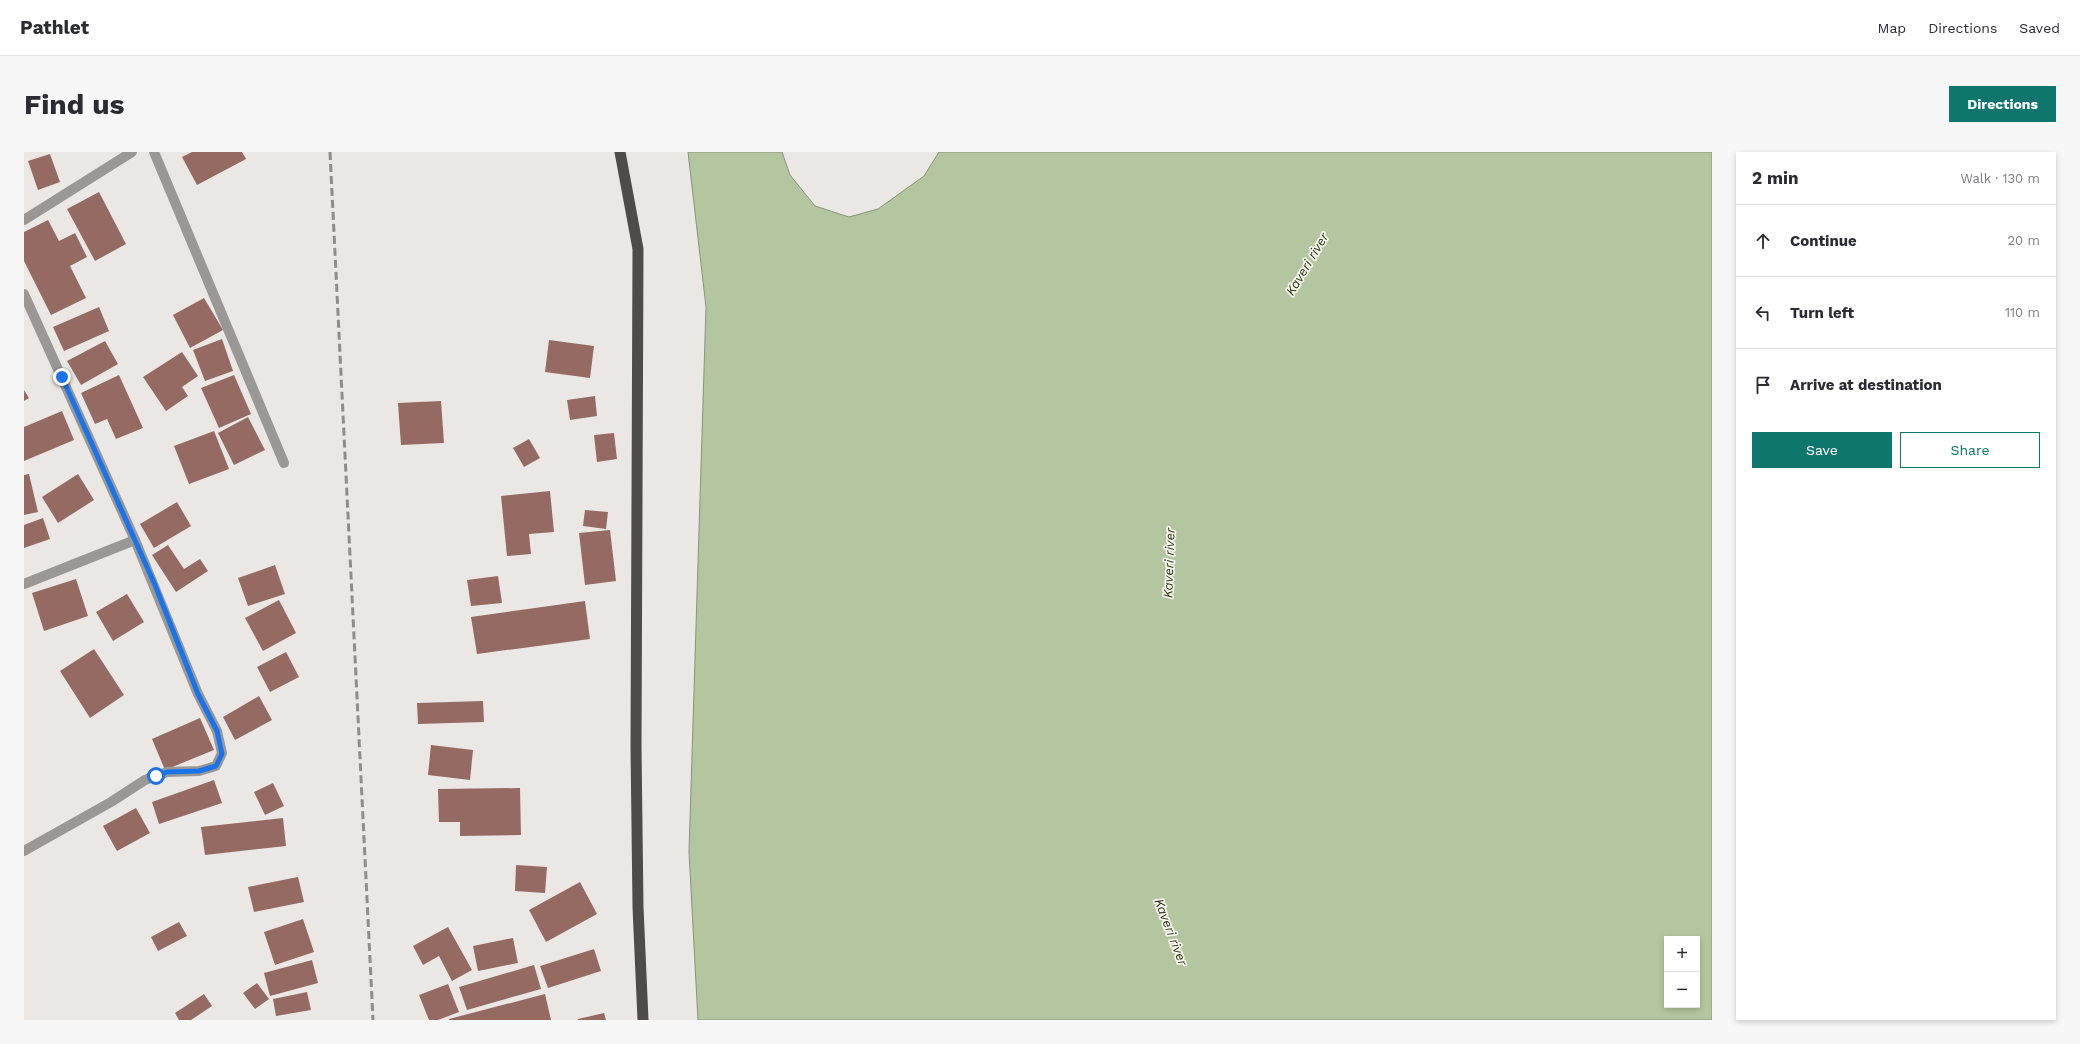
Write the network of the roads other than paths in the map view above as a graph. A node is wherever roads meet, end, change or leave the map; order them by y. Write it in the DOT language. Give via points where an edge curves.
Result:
graph roads {
  1 [pos="132,152"];
  2 [pos="154,152"];
  3 [pos="620,152"];
  4 [pos="24,220"];
  5 [pos="24,294"];
  6 [pos="284,463"];
  7 [pos="135,540"];
  8 [pos="24,584"];
  9 [pos="24,851"];
  10 [pos="642,1020"];
  1 -- 4 [label="street"];
  2 -- 6 [label="street"];
  3 -- 10 [label="highway" via="638,249 636,747"];
  5 -- 7 [label="street"];
  7 -- 8 [label="street"];
  7 -- 9 [label="street" via="198,694 217,731 222,754 216,766 199,771 167,772 145,780"];
}
